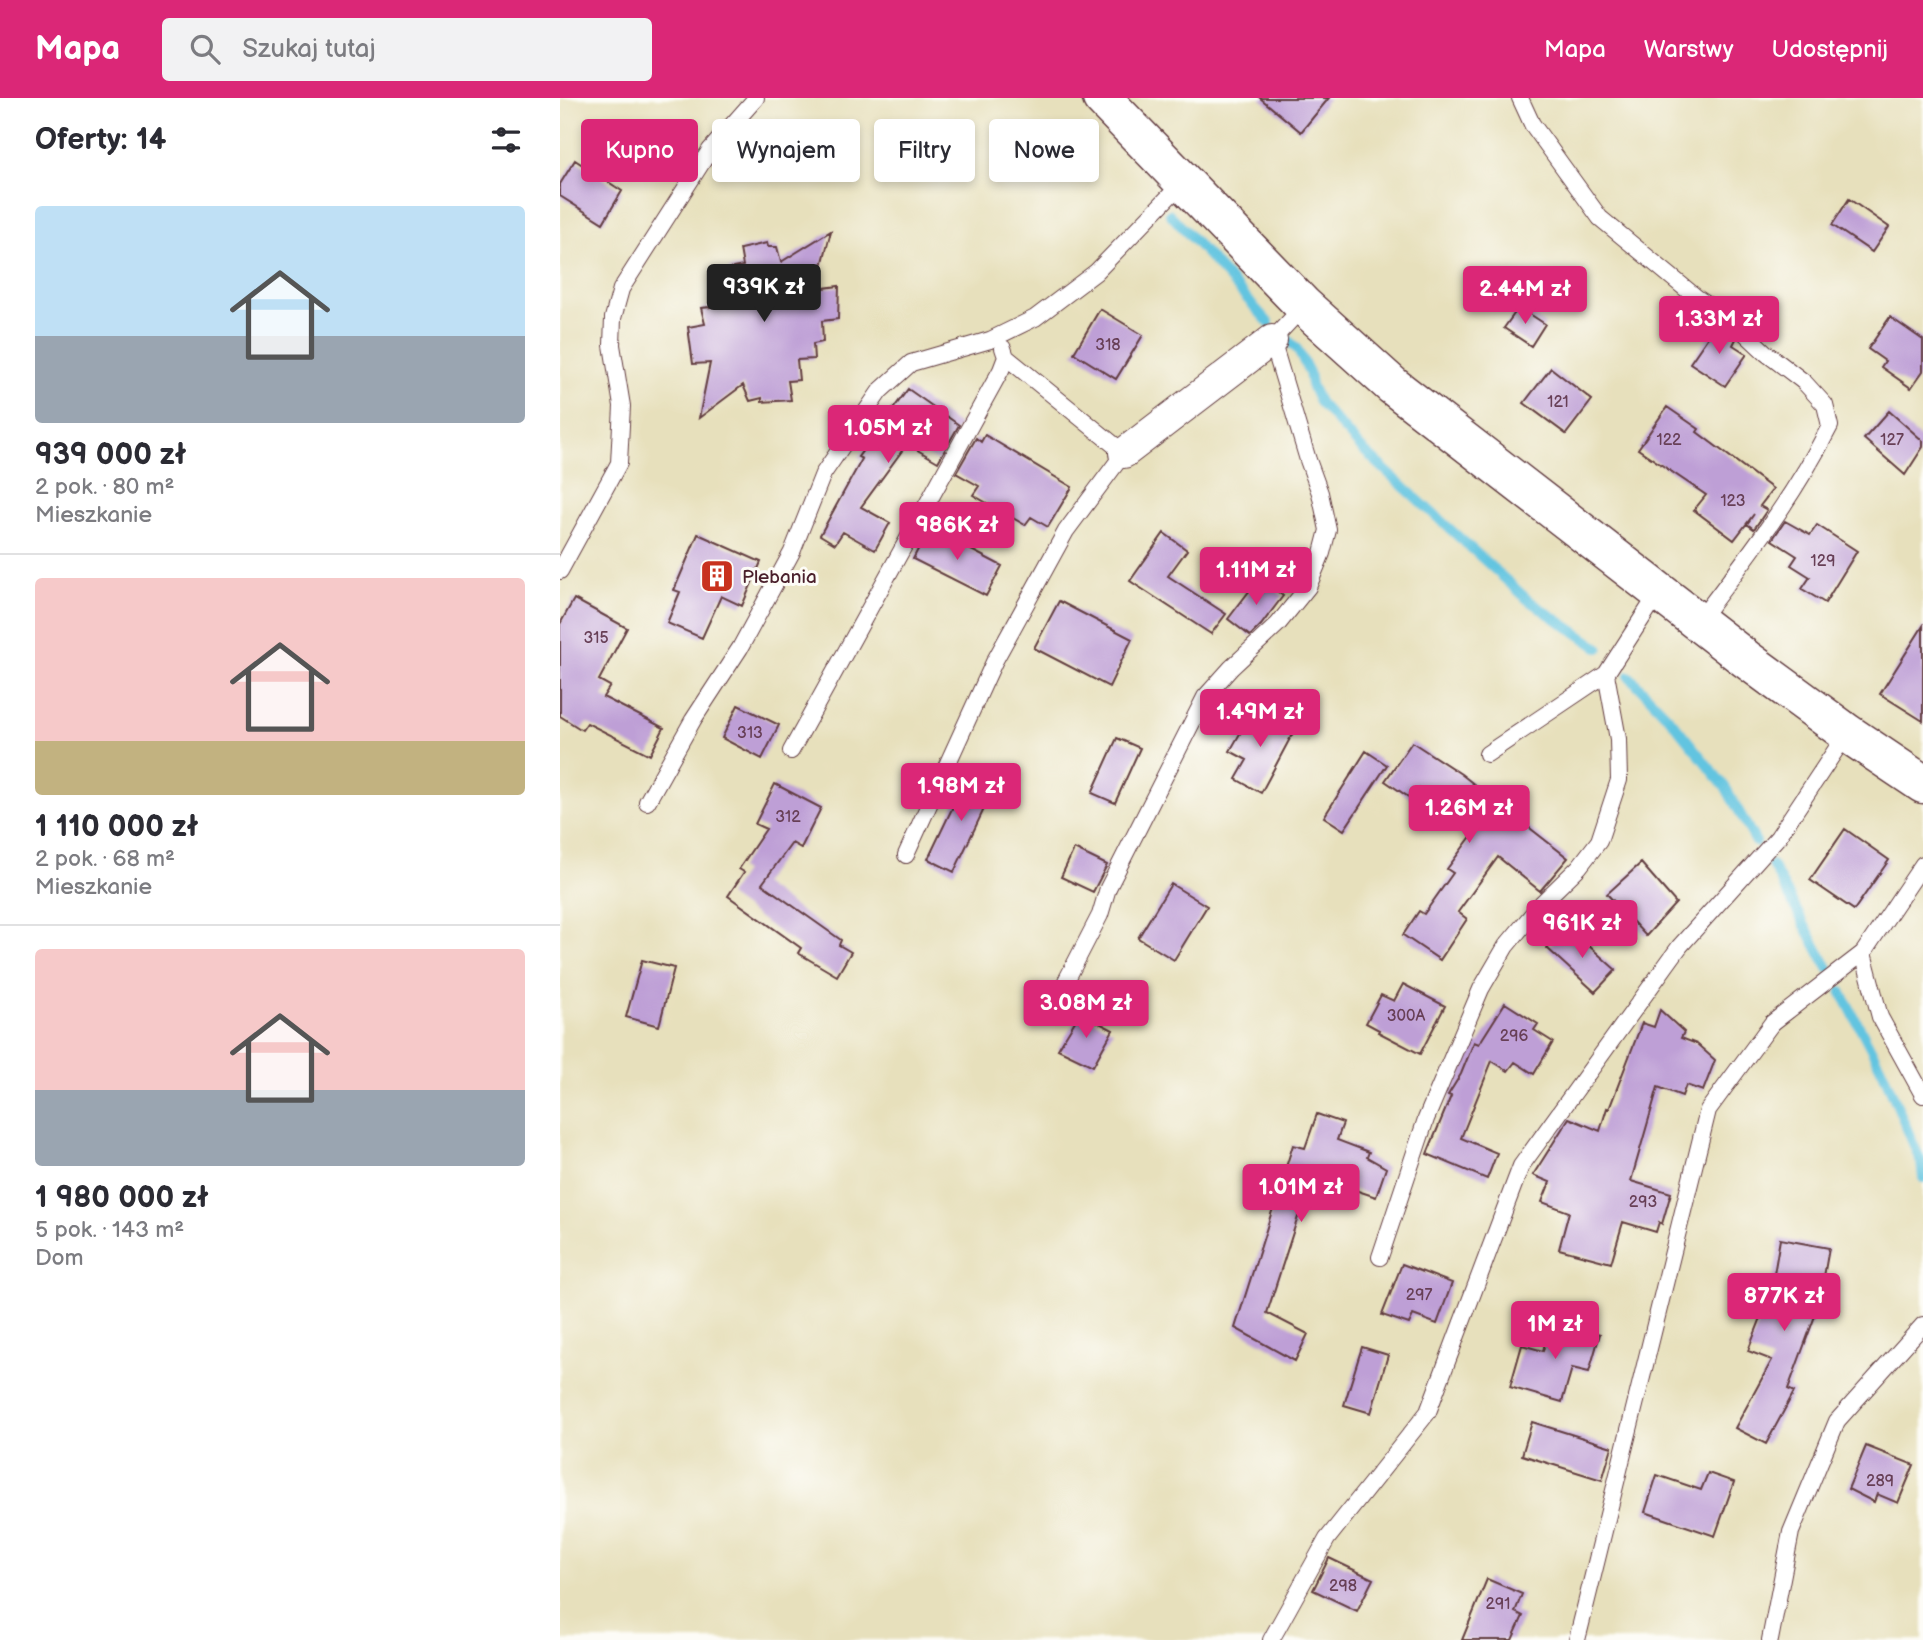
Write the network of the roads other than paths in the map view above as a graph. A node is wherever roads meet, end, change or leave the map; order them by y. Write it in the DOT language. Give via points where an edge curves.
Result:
graph roads {
  1 [pos="756,98"];
  2 [pos="1102,98"];
  3 [pos="1520,98"];
  4 [pos="1182,182"];
  5 [pos="1304,306"];
  6 [pos="999,335"];
  7 [pos="1272,340"];
  8 [pos="1006,357"];
  9 [pos="1124,453"];
  10 [pos="560,571"];
  11 [pos="1659,592"];
  12 [pos="1698,622"];
  13 [pos="1606,674"];
  14 [pos="1847,733"];
  15 [pos="791,751"];
  16 [pos="1487,754"];
  17 [pos="1923,784"];
  18 [pos="647,802"];
  19 [pos="906,855"];
  20 [pos="1923,864"];
  21 [pos="1863,953"];
  22 [pos="1066,981"];
  23 [pos="1923,1096"];
  24 [pos="1380,1257"];
  25 [pos="1923,1325"];
  26 [pos="1271,1640"];
  27 [pos="1577,1640"];
  28 [pos="1770,1640"];
  1 -- 10 [label="lane" via="710,150 621,289 612,318 611,345 622,406 619,463"];
  2 -- 4 [label="street"];
  3 -- 12 [label="lane" via="1532,124 1600,218 1732,321 1825,405 1830,426 1809,468"];
  4 -- 5 [label="street"];
  4 -- 6 [label="lane" via="1096,272 1035,318"];
  5 -- 7 [label="lane"];
  5 -- 11 [label="street" via="1393,386"];
  6 -- 8 [label="lane"];
  6 -- 18 [label="lane" via="911,363 880,391 823,474 792,552"];
  7 -- 9 [label="street"];
  7 -- 22 [label="lane" via="1320,494 1328,530 1322,553 1308,587 1205,697"];
  8 -- 9 [label="lane"];
  8 -- 15 [label="lane"];
  9 -- 19 [label="lane" via="1066,531 994,662"];
  11 -- 12 [label="street"];
  11 -- 13 [label="lane"];
  12 -- 14 [label="street"];
  13 -- 16 [label="lane"];
  13 -- 24 [label="lane" via="1618,739 1619,780 1599,841 1506,946 1482,989 1426,1119"];
  14 -- 17 [label="street"];
  14 -- 26 [label="lane" via="1778,837 1680,946 1521,1166 1428,1412 1327,1539"];
  20 -- 21 [label="lane"];
  21 -- 23 [label="lane" via="1880,1017"];
  21 -- 27 [label="lane" via="1772,1023 1709,1110"];
  25 -- 28 [label="lane" via="1837,1421 1791,1532"];
}
